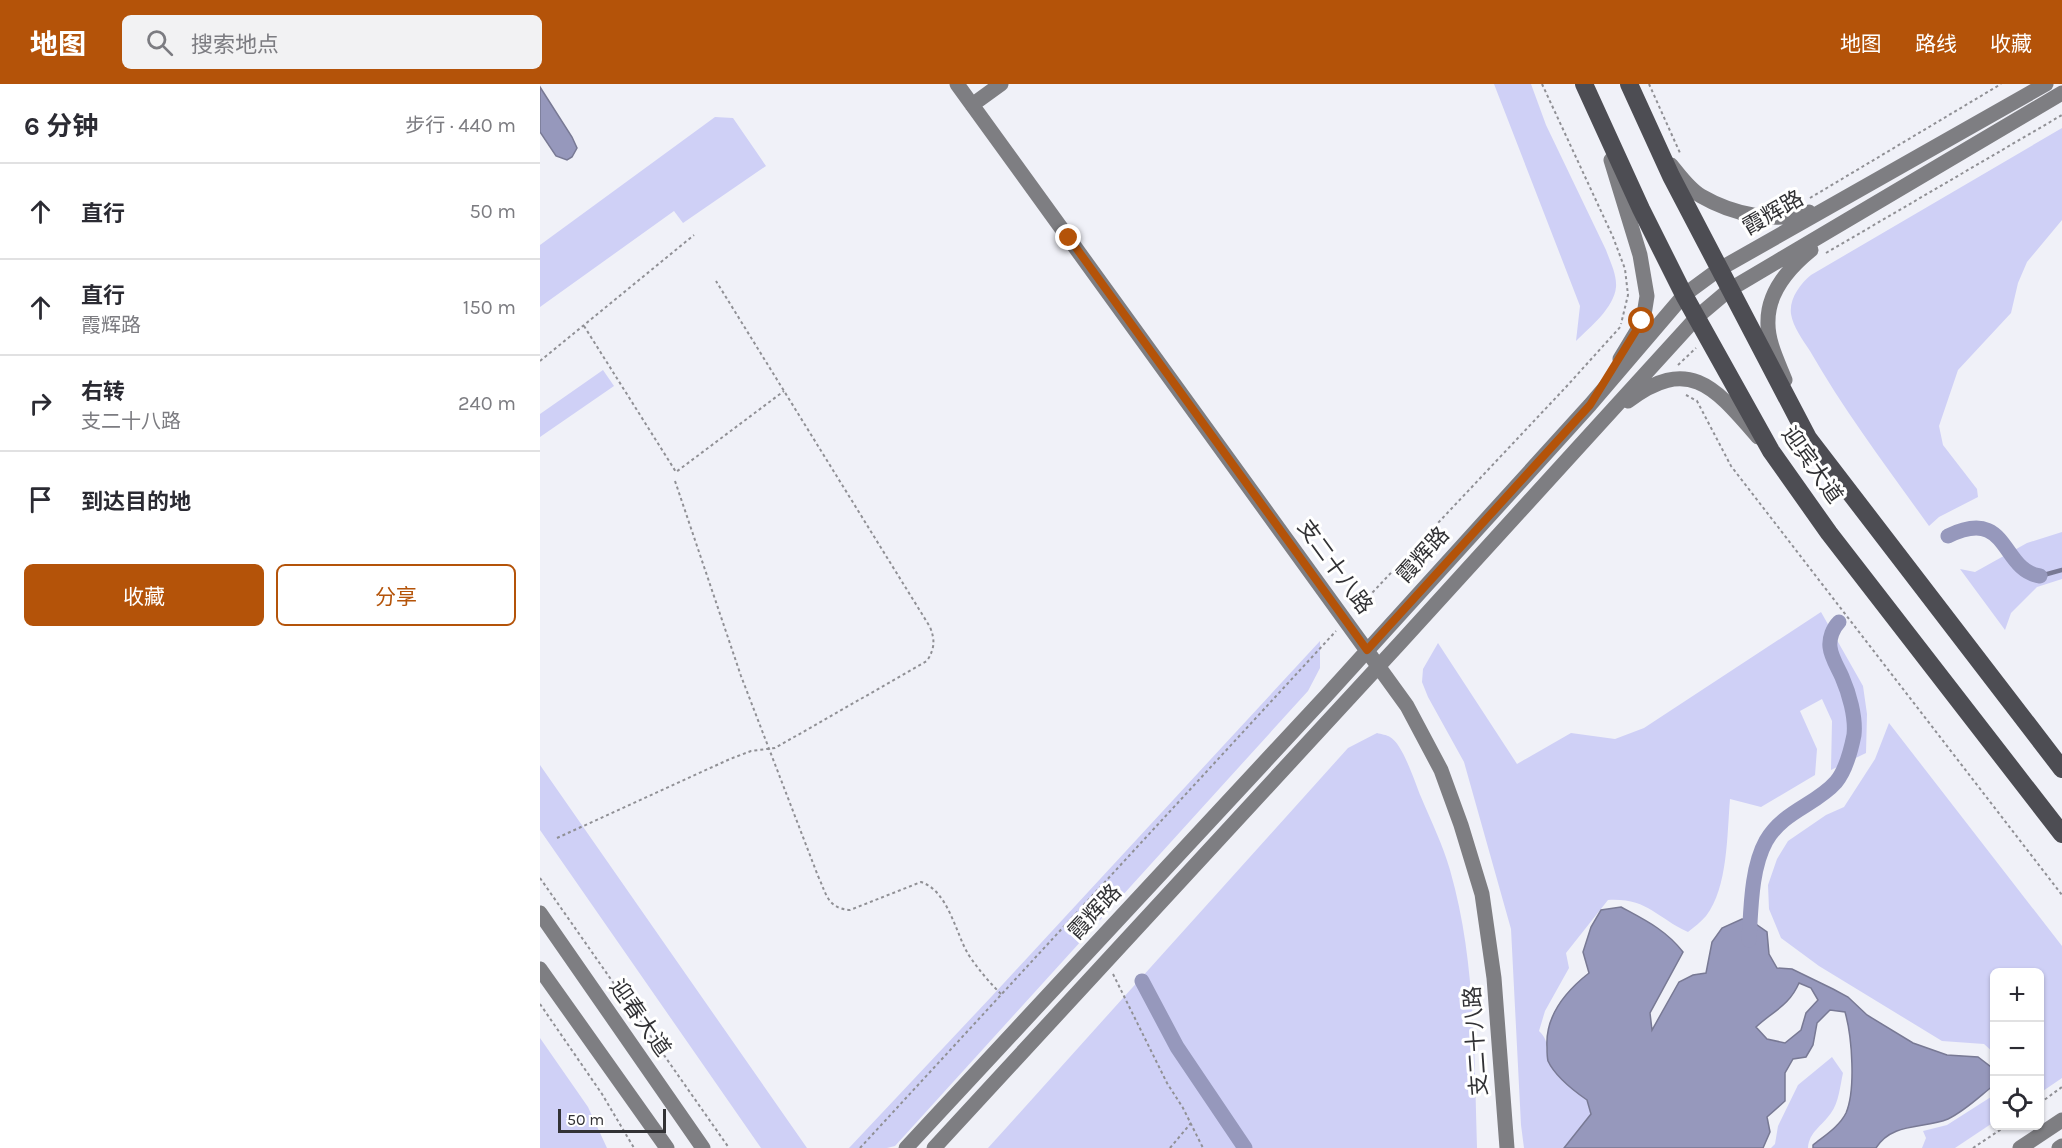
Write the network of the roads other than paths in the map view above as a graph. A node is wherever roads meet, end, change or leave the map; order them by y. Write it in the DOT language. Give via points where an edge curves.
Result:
graph roads {
  1 [pos="957,84"];
  2 [pos="1001,84"];
  3 [pos="1584,84"];
  4 [pos="1629,84"];
  5 [pos="2046,84"];
  6 [pos="2062,93"];
  7 [pos="972,105"];
  8 [pos="1650,131"];
  9 [pos="1838,202"];
  10 [pos="1851,218"];
  11 [pos="1718,270"];
  12 [pos="1729,290"];
  13 [pos="1684,295"];
  14 [pos="1697,316"];
  15 [pos="1590,405"];
  16 [pos="1604,419"];
  17 [pos="1808,438"];
  18 [pos="1771,451"];
  19 [pos="1367,650"];
  20 [pos="1378,666"];
  21 [pos="2062,769"];
  22 [pos="2062,834"];
  23 [pos="540,913"];
  24 [pos="540,969"];
  25 [pos="2062,1120"];
  26 [pos="667,1148"];
  27 [pos="703,1148"];
  28 [pos="906,1148"];
  29 [pos="934,1148"];
  30 [pos="1507,1148"];
  31 [pos="2020,1148"];
  1 -- 7 [label="street, 支二十八路"];
  2 -- 7 [label="street"];
  3 -- 13 [label="highway, 迎宾大道"];
  3 -- 15 [label="street" via="1632,225 1647,296 1642,321"];
  4 -- 8 [label="highway, 迎宾大道"];
  5 -- 9 [label="street, 霞辉路"];
  6 -- 10 [label="street, 霞辉路"];
  7 -- 19 [label="street, 支二十八路"];
  8 -- 9 [label="street" via="1683,180 1699,195 1723,206 1767,218 1797,216"];
  8 -- 11 [label="highway, 迎宾大道"];
  9 -- 11 [label="street, 霞辉路"];
  10 -- 12 [label="street, 霞辉路"];
  10 -- 17 [label="street" via="1789,270 1773,298 1767,320 1778,362"];
  11 -- 12 [label="highway, 迎宾大道"];
  11 -- 13 [label="street, 霞辉路"];
  12 -- 14 [label="street, 霞辉路"];
  12 -- 17 [label="highway, 迎宾大道"];
  13 -- 14 [label="highway, 迎宾大道"];
  13 -- 15 [label="street, 霞辉路"];
  14 -- 16 [label="street, 霞辉路"];
  14 -- 18 [label="highway, 迎宾大道"];
  15 -- 19 [label="street, 霞辉路"];
  16 -- 18 [label="street" via="1659,382 1684,378 1707,385"];
  16 -- 20 [label="street, 霞辉路"];
  17 -- 21 [label="highway, 迎宾大道"];
  18 -- 22 [label="highway, 迎宾大道"];
  19 -- 20 [label="street, 支二十八路"];
  19 -- 28 [label="street, 霞辉路"];
  20 -- 29 [label="street, 霞辉路"];
  20 -- 30 [label="street, 支二十八路" via="1407,706 1441,770 1482,894 1494,978"];
  23 -- 27 [label="street, 迎春大道"];
  24 -- 26 [label="street"];
  25 -- 31 [label="street"];
}
